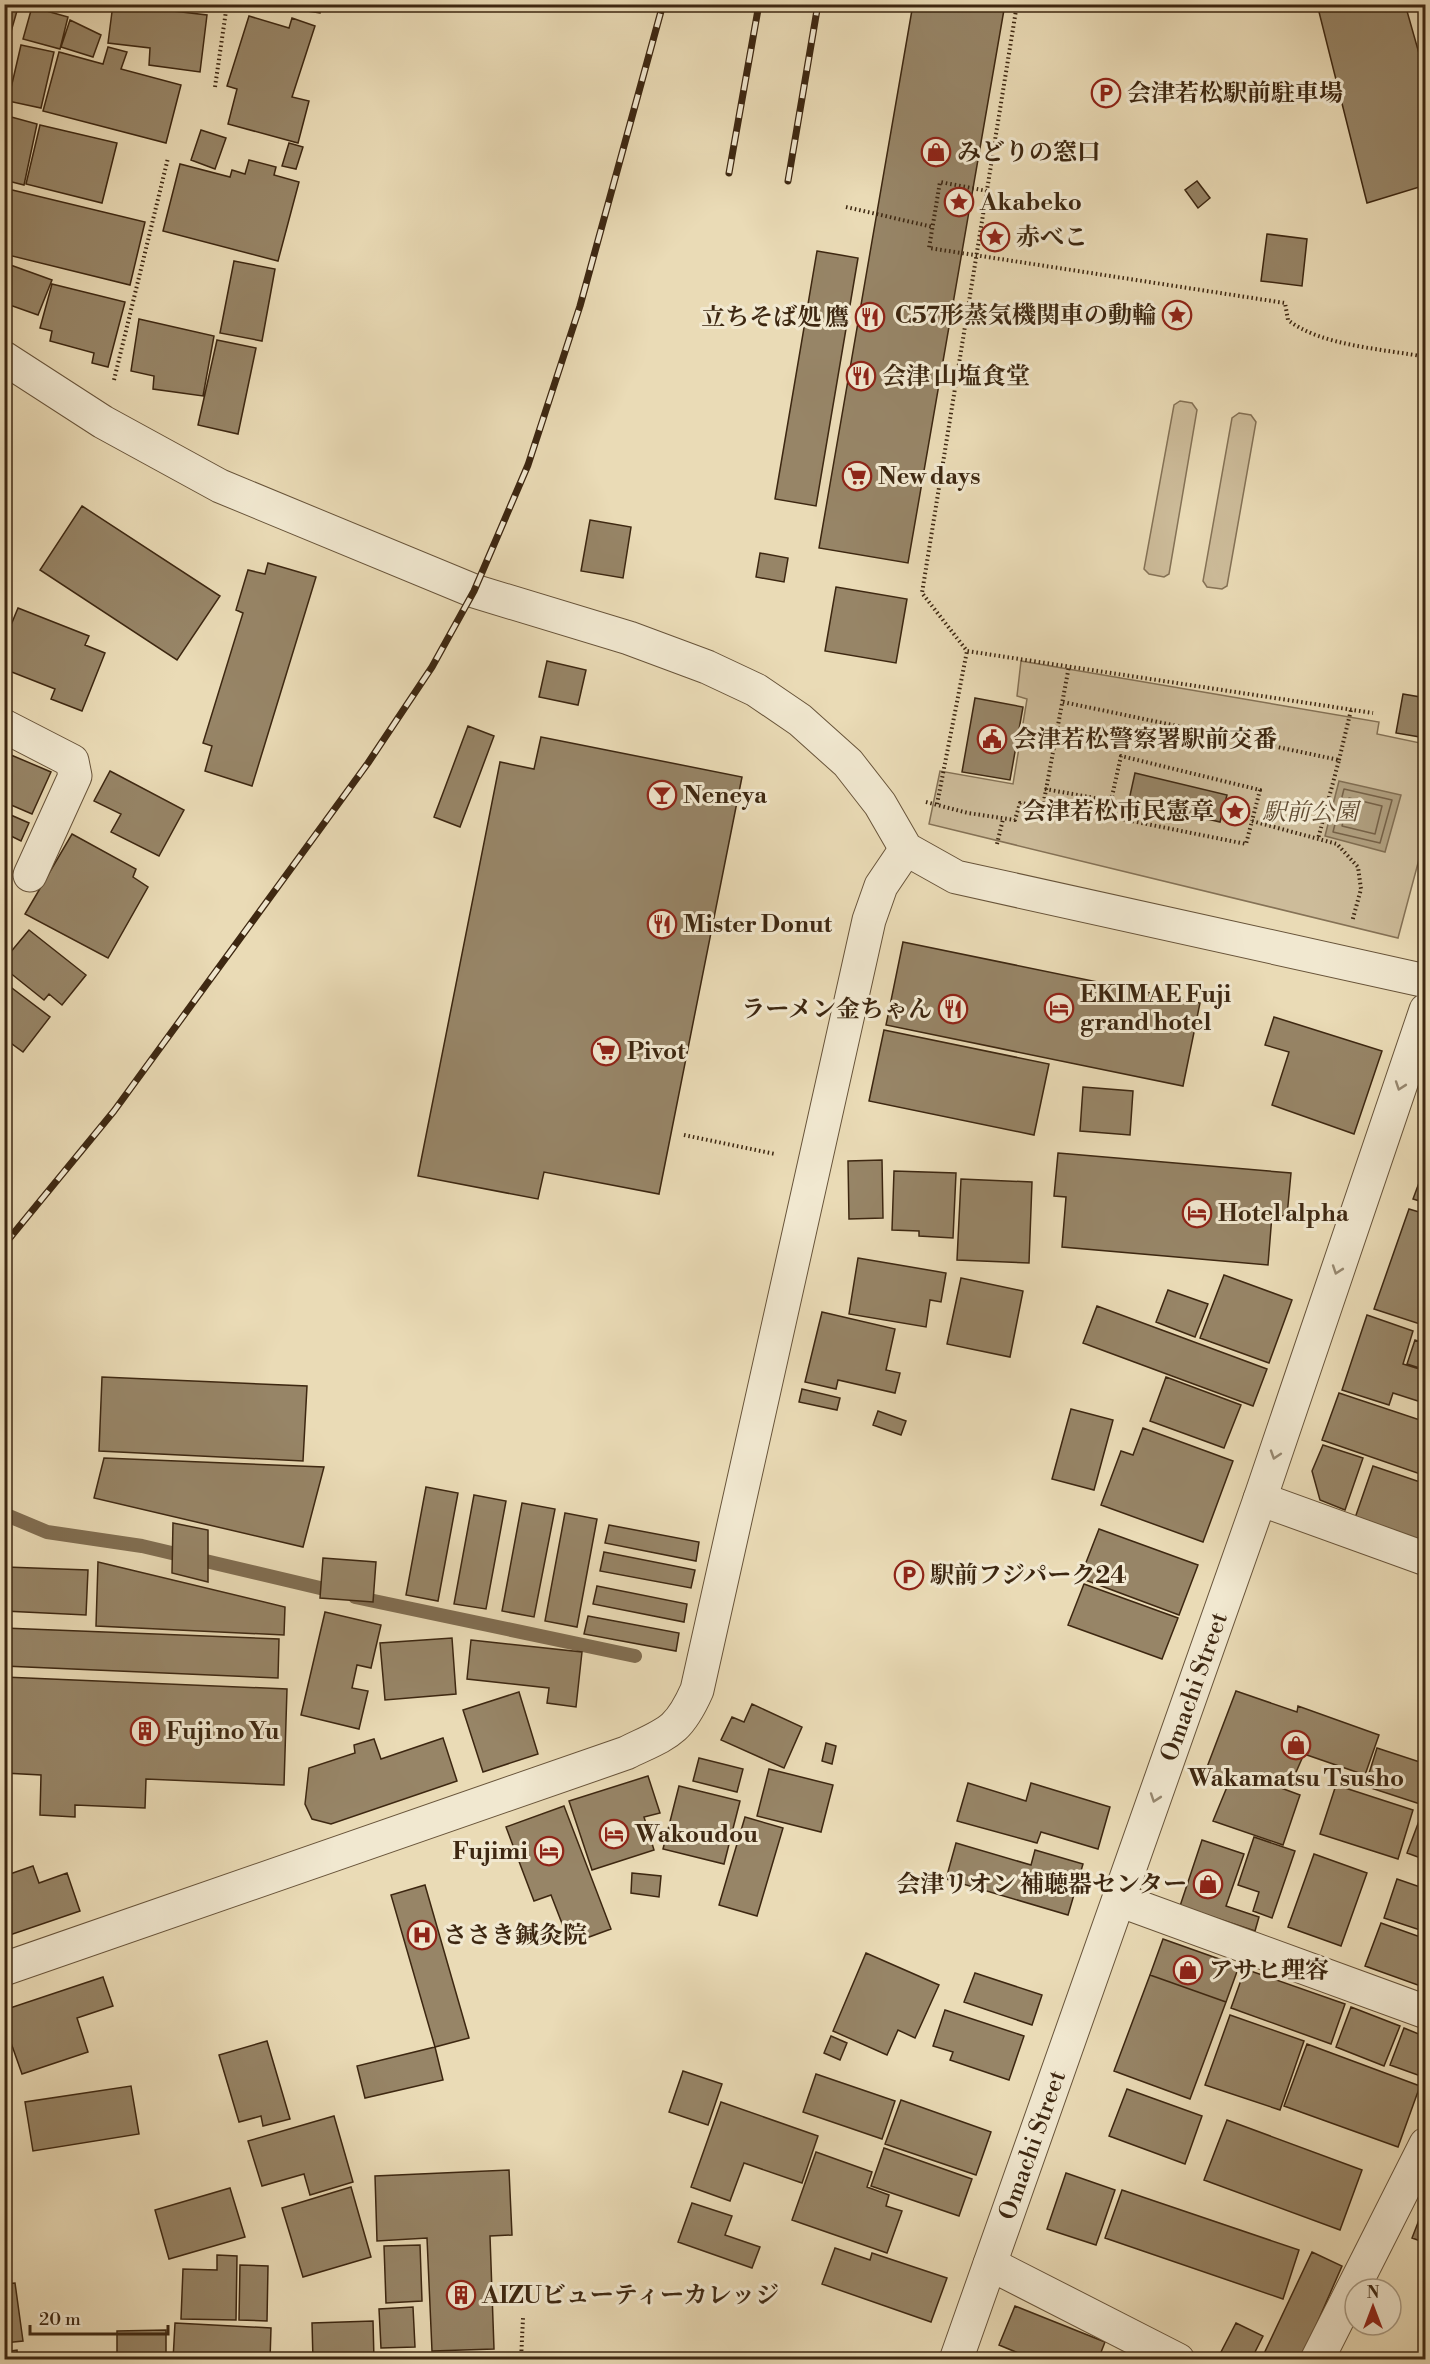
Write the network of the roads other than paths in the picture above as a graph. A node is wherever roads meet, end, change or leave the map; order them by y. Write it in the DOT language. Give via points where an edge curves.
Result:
graph roads {
  1 [pos="4,358"];
  2 [pos="4,726"];
  3 [pos="906,849"];
  4 [pos="30,875"];
  5 [pos="1425,981"];
  6 [pos="1425,1010"];
  7 [pos="1260,1499"];
  8 [pos="1425,1559"];
  9 [pos="1119,1900"];
  10 [pos="4,1969"];
  11 [pos="1425,2012"];
  12 [pos="1425,2144"];
  13 [pos="990,2264"];
  14 [pos="956,2360"];
  15 [pos="1178,2360"];
  16 [pos="1317,2360"];
  1 -- 3 [label="street" via="104,422 220,486 474,591 640,642 756,690 800,720 848,763 880,804"];
  2 -- 4 [label="street" via="72,761 75,776"];
  3 -- 5 [label="street" via="956,877"];
  3 -- 10 [label="street" via="881,886 869,920 699,1682 682,1721 626,1753"];
  6 -- 7 [label="street, Omachi Street, one-way"];
  7 -- 8 [label="street"];
  7 -- 9 [label="street, Omachi Street, one-way"];
  9 -- 11 [label="street"];
  9 -- 13 [label="street, Omachi Street"];
  12 -- 16 [label="street"];
  13 -- 14 [label="street, Omachi Street"];
  13 -- 15 [label="street"];
}
